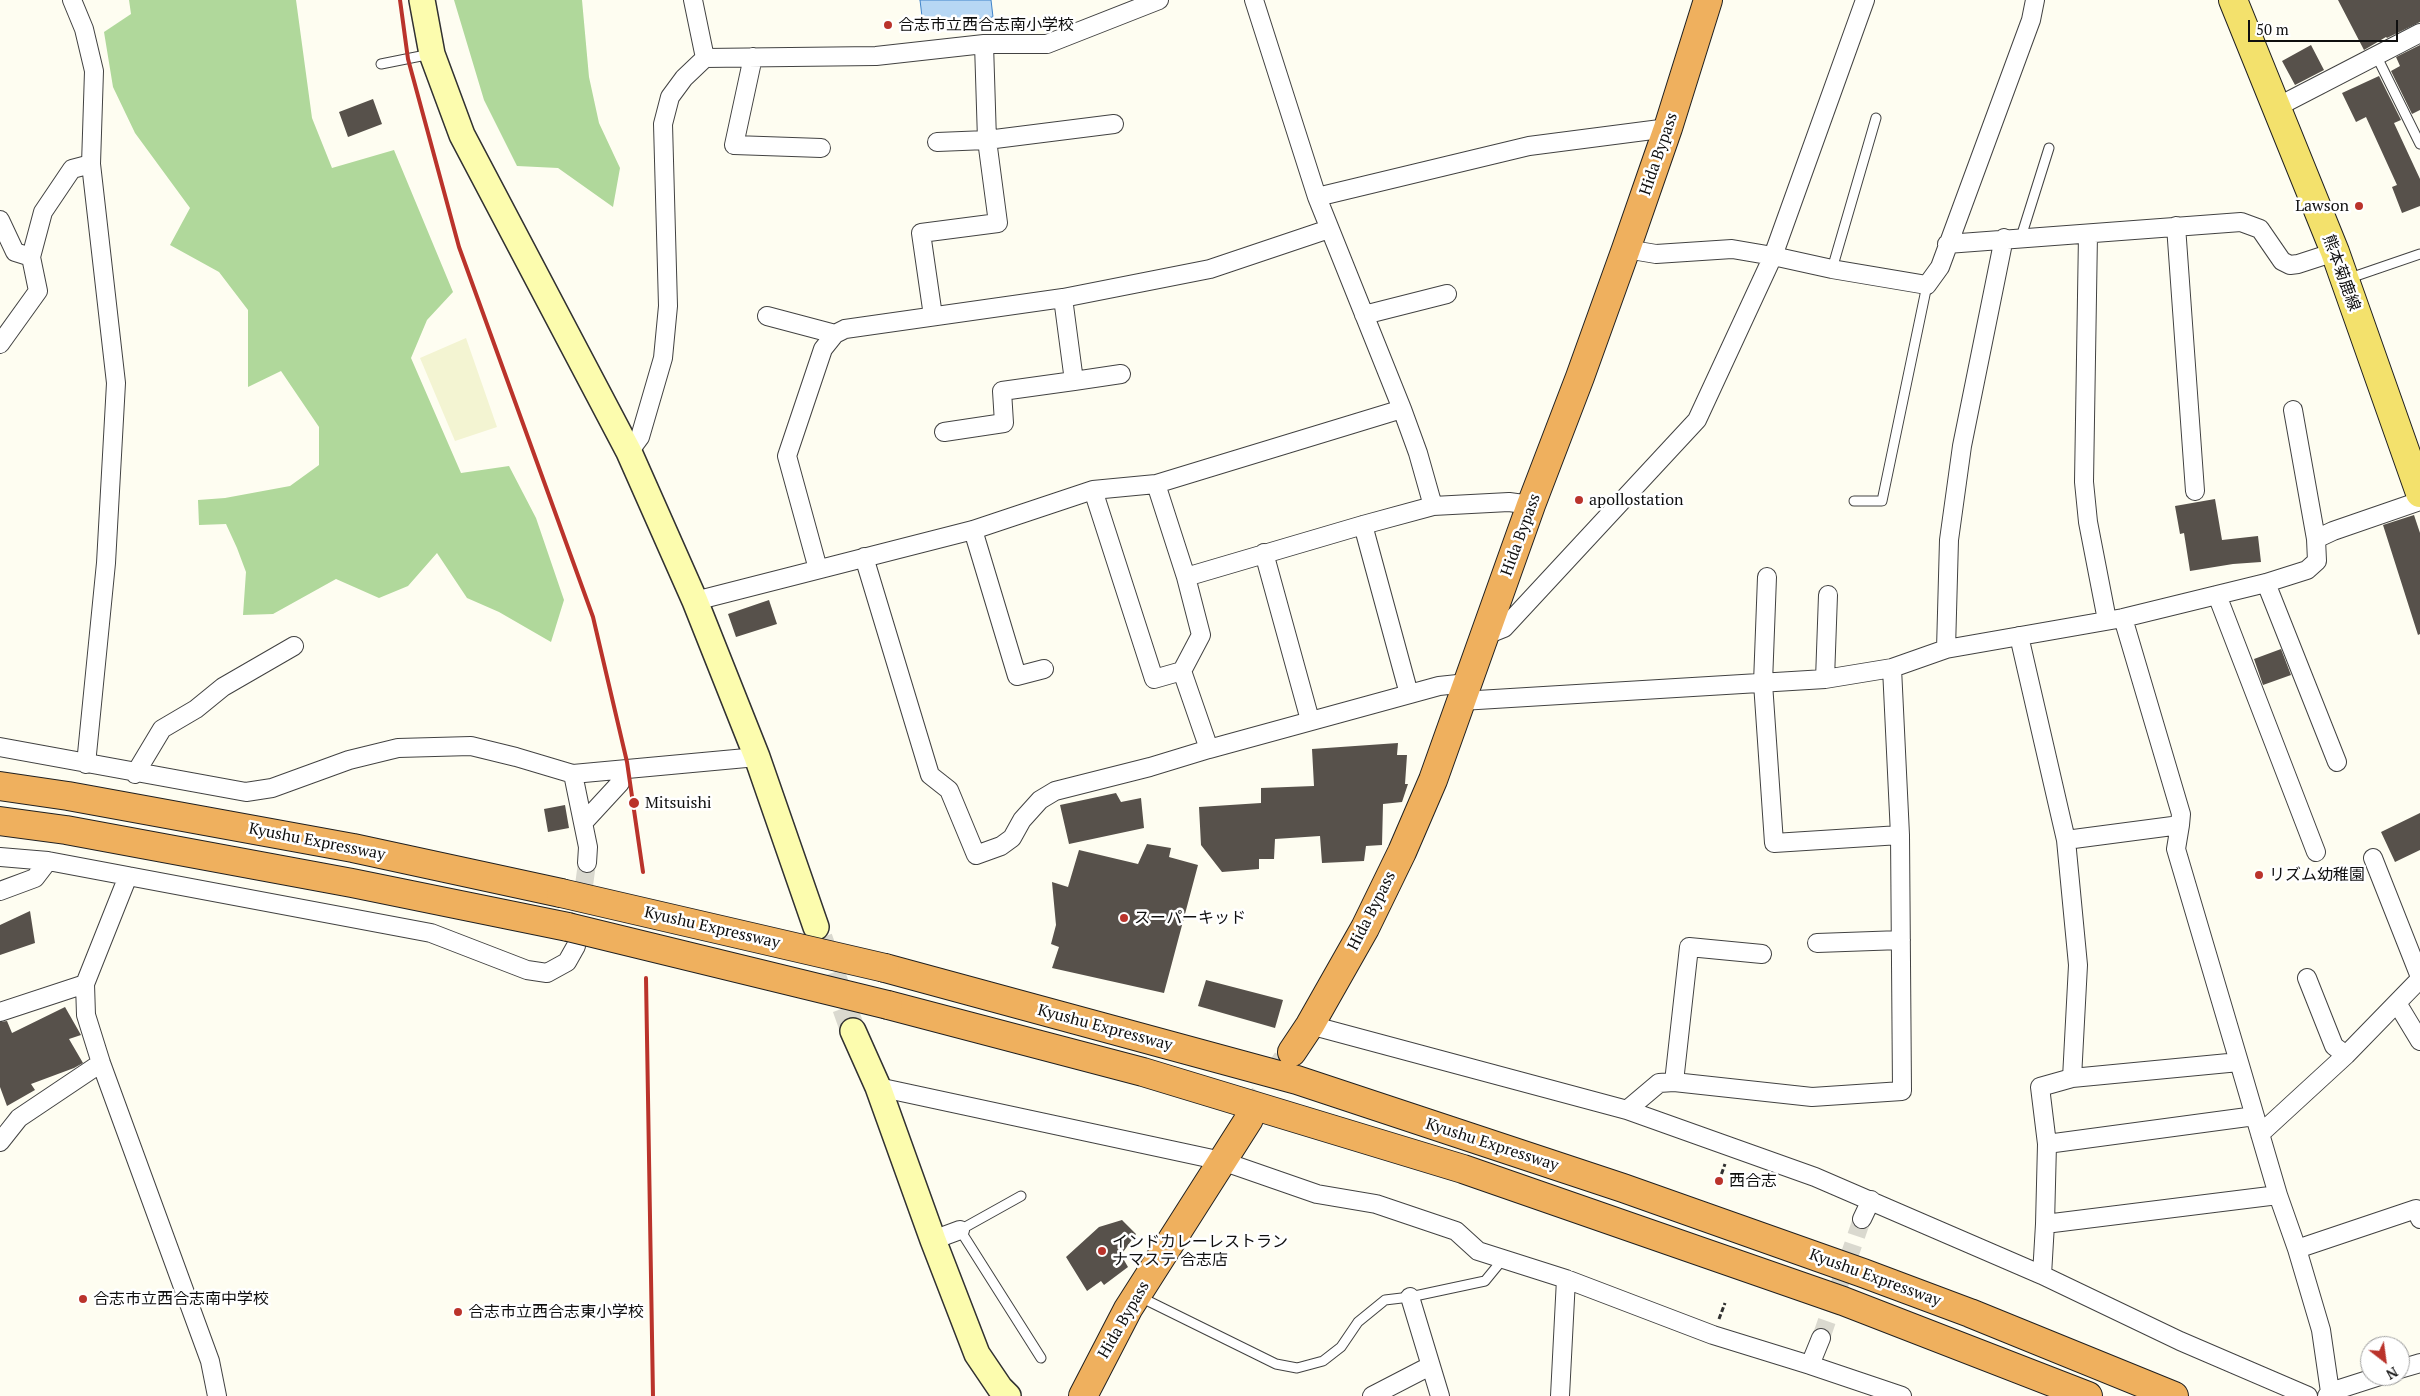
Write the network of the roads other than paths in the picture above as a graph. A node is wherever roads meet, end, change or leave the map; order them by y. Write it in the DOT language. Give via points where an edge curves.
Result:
graph roads {
  1 [pos="72,0"];
  2 [pos="422,0"];
  3 [pos="693,0"];
  4 [pos="1159,0"];
  5 [pos="1254,0"];
  6 [pos="1708,0"];
  7 [pos="1865,0"];
  8 [pos="2035,0"];
  9 [pos="2233,0"];
  10 [pos="2420,33"];
  11 [pos="984,44"];
  12 [pos="432,54"];
  13 [pos="2376,56"];
  14 [pos="753,57"];
  15 [pos="705,58"];
  16 [pos="381,64"];
  17 [pos="2277,107"];
  18 [pos="1876,118"];
  19 [pos="1114,124"];
  20 [pos="1668,128"];
  21 [pos="987,140"];
  22 [pos="937,142"];
  23 [pos="2420,144"];
  24 [pos="821,148"];
  25 [pos="2049,148"];
  26 [pos="91,164"];
  27 [pos="1317,196"];
  28 [pos="0,220"];
  29 [pos="2176,226"];
  30 [pos="1329,229"];
  31 [pos="2088,234"];
  32 [pos="2012,237"];
  33 [pos="1947,244"];
  34 [pos="1626,249"];
  35 [pos="2335,252"];
  36 [pos="2420,254"];
  37 [pos="31,256"];
  38 [pos="1773,256"];
  39 [pos="1832,269"];
  40 [pos="2344,279"];
  41 [pos="1928,285"];
  42 [pos="1447,294"];
  43 [pos="1063,298"];
  44 [pos="1364,315"];
  45 [pos="767,316"];
  46 [pos="933,316"];
  47 [pos="835,334"];
  48 [pos="0,344"];
  49 [pos="1121,374"];
  50 [pos="1074,381"];
  51 [pos="1402,409"];
  52 [pos="2293,410"];
  53 [pos="944,432"];
  54 [pos="629,452"];
  55 [pos="1156,484"];
  56 [pos="1093,490"];
  57 [pos="2195,491"];
  58 [pos="2420,493"];
  59 [pos="2420,500"];
  60 [pos="1854,501"];
  61 [pos="1531,505"];
  62 [pos="1433,506"];
  63 [pos="1362,524"];
  64 [pos="973,530"];
  65 [pos="2316,539"];
  66 [pos="1264,553"];
  67 [pos="864,557"];
  68 [pos="818,569"];
  69 [pos="1186,577"];
  70 [pos="1767,578"];
  71 [pos="2266,583"];
  72 [pos="1828,595"];
  73 [pos="2217,595"];
  74 [pos="695,601"];
  75 [pos="2115,619"];
  76 [pos="1484,636"];
  77 [pos="2019,636"];
  78 [pos="294,646"];
  79 [pos="1946,649"];
  80 [pos="1892,668"];
  81 [pos="1044,669"];
  82 [pos="1182,671"];
  83 [pos="1825,679"];
  84 [pos="1763,683"];
  85 [pos="1464,692"];
  86 [pos="1409,694"];
  87 [pos="1310,720"];
  88 [pos="0,747"];
  89 [pos="1209,749"];
  90 [pos="757,757"];
  91 [pos="2337,762"];
  92 [pos="86,764"];
  93 [pos="135,774"];
  94 [pos="578,774"];
  95 [pos="619,777"];
  96 [pos="0,786"];
  97 [pos="0,820"];
  98 [pos="584,822"];
  99 [pos="2180,825"];
  100 [pos="1900,835"];
  101 [pos="2066,840"];
  102 [pos="2316,852"];
  103 [pos="0,857"];
  104 [pos="2373,858"];
  105 [pos="48,861"];
  106 [pos="587,863"];
  107 [pos="128,876"];
  108 [pos="0,891"];
  109 [pos="816,927"];
  110 [pos="572,936"];
  111 [pos="1901,940"];
  112 [pos="1817,943"];
  113 [pos="1762,954"];
  114 [pos="2307,978"];
  115 [pos="2420,978"];
  116 [pos="85,984"];
  117 [pos="2397,1003"];
  118 [pos="0,1012"];
  119 [pos="1310,1025"];
  120 [pos="853,1031"];
  121 [pos="2420,1041"];
  122 [pos="1292,1052"];
  123 [pos="2346,1055"];
  124 [pos="2239,1062"];
  125 [pos="101,1063"];
  126 [pos="2072,1078"];
  127 [pos="1674,1082"];
  128 [pos="878,1087"];
  129 [pos="1627,1110"];
  130 [pos="2255,1116"];
  131 [pos="1250,1119"];
  132 [pos="2260,1134"];
  133 [pos="0,1142"];
  134 [pos="2047,1144"];
  135 [pos="1222,1162"];
  136 [pos="2278,1195"];
  137 [pos="1021,1196"];
  138 [pos="1871,1200"];
  139 [pos="2420,1219"];
  140 [pos="1862,1220"];
  141 [pos="2044,1224"];
  142 [pos="960,1230"];
  143 [pos="933,1240"];
  144 [pos="2297,1249"];
  145 [pos="1503,1259"];
  146 [pos="2042,1275"];
  147 [pos="1566,1279"];
  148 [pos="1137,1296"];
  149 [pos="1410,1297"];
  150 [pos="1821,1338"];
  151 [pos="1041,1358"];
  152 [pos="1810,1365"];
  153 [pos="1430,1366"];
  154 [pos="2360,1383"];
  155 [pos="2328,1394"];
  156 [pos="217,1396"];
  157 [pos="1008,1396"];
  158 [pos="1083,1396"];
  159 [pos="1372,1396"];
  160 [pos="1440,1396"];
  161 [pos="1560,1396"];
  162 [pos="1902,1396"];
  163 [pos="2088,1396"];
  164 [pos="2174,1396"];
  165 [pos="2308,1396"];
  1 -- 26 [label="street" via="84,28 94,71"];
  2 -- 12 [label="street"];
  3 -- 15 [label="street"];
  4 -- 11 [label="street" via="1047,44"];
  5 -- 27 [label="street"];
  6 -- 20 [label="highway, Hida Bypass"];
  7 -- 38 [label="street"];
  8 -- 33 [label="street" via="2031,20"];
  9 -- 17 [label="main road, 熊本菊鹿線"];
  10 -- 13 [label="street"];
  11 -- 14 [label="street" via="876,56"];
  11 -- 21 [label="street"];
  12 -- 16 [label="lane"];
  12 -- 54 [label="street" via="462,135"];
  13 -- 17 [label="street"];
  13 -- 23 [label="lane"];
  14 -- 15 [label="street"];
  14 -- 24 [label="street" via="734,145"];
  15 -- 54 [label="street" via="670,97 663,124 668,306 663,358 640,438"];
  17 -- 35 [label="main road, 熊本菊鹿線"];
  18 -- 39 [label="lane"];
  19 -- 21 [label="street"];
  20 -- 27 [label="street" via="1529,146"];
  20 -- 34 [label="highway, Hida Bypass"];
  21 -- 22 [label="street"];
  21 -- 46 [label="street" via="998,224 921,233"];
  25 -- 32 [label="lane"];
  26 -- 37 [label="street" via="72,169 43,212"];
  26 -- 92 [label="street" via="116,384 106,563"];
  27 -- 30 [label="street"];
  28 -- 37 [label="street" via="15,252"];
  29 -- 31 [label="street"];
  29 -- 35 [label="street" via="2250,224 2260,229 2282,261 2290,265"];
  29 -- 57 [label="street"];
  30 -- 43 [label="street" via="1210,268"];
  30 -- 44 [label="street"];
  31 -- 32 [label="street"];
  31 -- 75 [label="street" via="2084,482 2088,522"];
  32 -- 33 [label="street"];
  32 -- 79 [label="street" via="1962,446 1949,540"];
  33 -- 41 [label="street" via="1940,267"];
  34 -- 38 [label="street" via="1656,254 1732,249"];
  34 -- 61 [label="highway, Hida Bypass"];
  35 -- 40 [label="main road, 熊本菊鹿線"];
  36 -- 40 [label="lane"];
  37 -- 48 [label="street" via="38,291"];
  38 -- 39 [label="street"];
  38 -- 76 [label="street" via="1697,420 1504,628"];
  39 -- 41 [label="street"];
  40 -- 58 [label="main road, 熊本菊鹿線"];
  41 -- 60 [label="lane" via="1882,501"];
  42 -- 44 [label="street"];
  43 -- 46 [label="street"];
  43 -- 50 [label="street"];
  44 -- 51 [label="street"];
  45 -- 47 [label="street"];
  46 -- 47 [label="street" via="845,329"];
  47 -- 68 [label="street" via="823,349 787,456"];
  49 -- 50 [label="street"];
  50 -- 53 [label="street" via="1002,391 1004,423"];
  51 -- 55 [label="street"];
  51 -- 62 [label="street"];
  52 -- 65 [label="street"];
  54 -- 74 [label="street"];
  55 -- 56 [label="street"];
  55 -- 69 [label="street"];
  56 -- 64 [label="street"];
  56 -- 82 [label="street" via="1154,679"];
  59 -- 65 [label="street"];
  61 -- 62 [label="street" via="1509,502"];
  61 -- 76 [label="highway, Hida Bypass"];
  62 -- 63 [label="street"];
  63 -- 66 [label="street"];
  63 -- 86 [label="street"];
  64 -- 67 [label="street"];
  64 -- 81 [label="street" via="1017,676"];
  65 -- 71 [label="street" via="2317,561 2307,570"];
  66 -- 69 [label="street"];
  66 -- 87 [label="street"];
  67 -- 68 [label="street"];
  67 -- 89 [label="street" via="930,775 949,790 976,855 1001,846 1012,838 1022,820 1040,800 1055,791"];
  68 -- 74 [label="street"];
  69 -- 82 [label="street" via="1201,635"];
  70 -- 84 [label="street"];
  71 -- 73 [label="street"];
  71 -- 91 [label="street"];
  72 -- 83 [label="street"];
  73 -- 75 [label="street"];
  73 -- 102 [label="street"];
  74 -- 90 [label="street"];
  75 -- 77 [label="street"];
  75 -- 99 [label="street" via="2181,814"];
  76 -- 85 [label="highway, Hida Bypass"];
  77 -- 79 [label="street"];
  77 -- 101 [label="street"];
  78 -- 93 [label="street" via="223,687 196,710 162,729"];
  79 -- 80 [label="street"];
  80 -- 83 [label="street"];
  80 -- 100 [label="street"];
  82 -- 89 [label="street"];
  83 -- 84 [label="street"];
  84 -- 85 [label="street"];
  84 -- 100 [label="street" via="1774,843"];
  85 -- 86 [label="street" via="1439,686"];
  85 -- 119 [label="highway, Hida Bypass" via="1433,780 1402,852 1365,928"];
  86 -- 87 [label="street"];
  87 -- 89 [label="street"];
  88 -- 92 [label="street"];
  90 -- 95 [label="street"];
  90 -- 109 [label="street"];
  92 -- 93 [label="street"];
  93 -- 94 [label="street" via="246,792 272,788 349,760 398,748 471,746"];
  94 -- 95 [label="street"];
  94 -- 98 [label="street"];
  95 -- 98 [label="street"];
  96 -- 164 [label="highway, Kyushu Expressway, bridge" via="353,848 561,893 886,968 1296,1080 1614,1185 1881,1280"];
  97 -- 110 [label="highway, Kyushu Expressway" via="352,883"];
  98 -- 106 [label="street"];
  99 -- 101 [label="street"];
  99 -- 124 [label="street" via="2176,849"];
  100 -- 111 [label="street"];
  101 -- 126 [label="street" via="2078,965"];
  103 -- 105 [label="street"];
  104 -- 115 [label="street"];
  105 -- 107 [label="street"];
  105 -- 108 [label="street" via="35,878"];
  107 -- 110 [label="street" via="431,933 527,970 547,972 567,962"];
  107 -- 116 [label="street"];
  110 -- 163 [label="highway, Kyushu Expressway, bridge" via="888,1005 1144,1072 1462,1169 1843,1301"];
  111 -- 112 [label="street"];
  111 -- 127 [label="street" via="1902,1091 1812,1097"];
  113 -- 127 [label="street" via="1689,947"];
  114 -- 123 [label="street" via="2334,1046"];
  115 -- 117 [label="street"];
  116 -- 118 [label="street"];
  116 -- 125 [label="street" via="86,1015"];
  117 -- 121 [label="street"];
  117 -- 123 [label="street"];
  119 -- 122 [label="highway, Hida Bypass"];
  119 -- 129 [label="street"];
  120 -- 128 [label="street"];
  123 -- 132 [label="street"];
  124 -- 126 [label="street"];
  124 -- 130 [label="street"];
  125 -- 133 [label="street" via="19,1118"];
  125 -- 156 [label="street" via="210,1361"];
  126 -- 134 [label="street" via="2040,1087"];
  127 -- 129 [label="street" via="1659,1084"];
  128 -- 135 [label="street"];
  128 -- 143 [label="street"];
  129 -- 138 [label="street"];
  130 -- 132 [label="street"];
  130 -- 134 [label="street"];
  131 -- 135 [label="highway, Hida Bypass"];
  132 -- 136 [label="street"];
  134 -- 141 [label="street"];
  135 -- 145 [label="street" via="1317,1194 1376,1204 1456,1231 1478,1251"];
  135 -- 148 [label="highway, Hida Bypass"];
  136 -- 141 [label="street"];
  136 -- 144 [label="street"];
  137 -- 142 [label="lane"];
  138 -- 140 [label="street"];
  138 -- 146 [label="street"];
  139 -- 144 [label="street" via="2416,1209"];
  141 -- 146 [label="street"];
  142 -- 143 [label="street"];
  142 -- 151 [label="lane"];
  143 -- 157 [label="street" via="978,1354"];
  144 -- 155 [label="street" via="2321,1330"];
  145 -- 147 [label="street"];
  145 -- 149 [label="lane" via="1485,1281"];
  146 -- 165 [label="street" via="2180,1341"];
  147 -- 152 [label="street" via="1713,1335"];
  147 -- 161 [label="street"];
  148 -- 149 [label="lane" via="1276,1364 1297,1368 1323,1361 1341,1348 1358,1322 1385,1300"];
  148 -- 158 [label="highway, Hida Bypass"];
  149 -- 153 [label="street"];
  150 -- 152 [label="street"];
  152 -- 162 [label="street"];
  153 -- 159 [label="street"];
  153 -- 160 [label="street"];
  154 -- 155 [label="street"];
}
